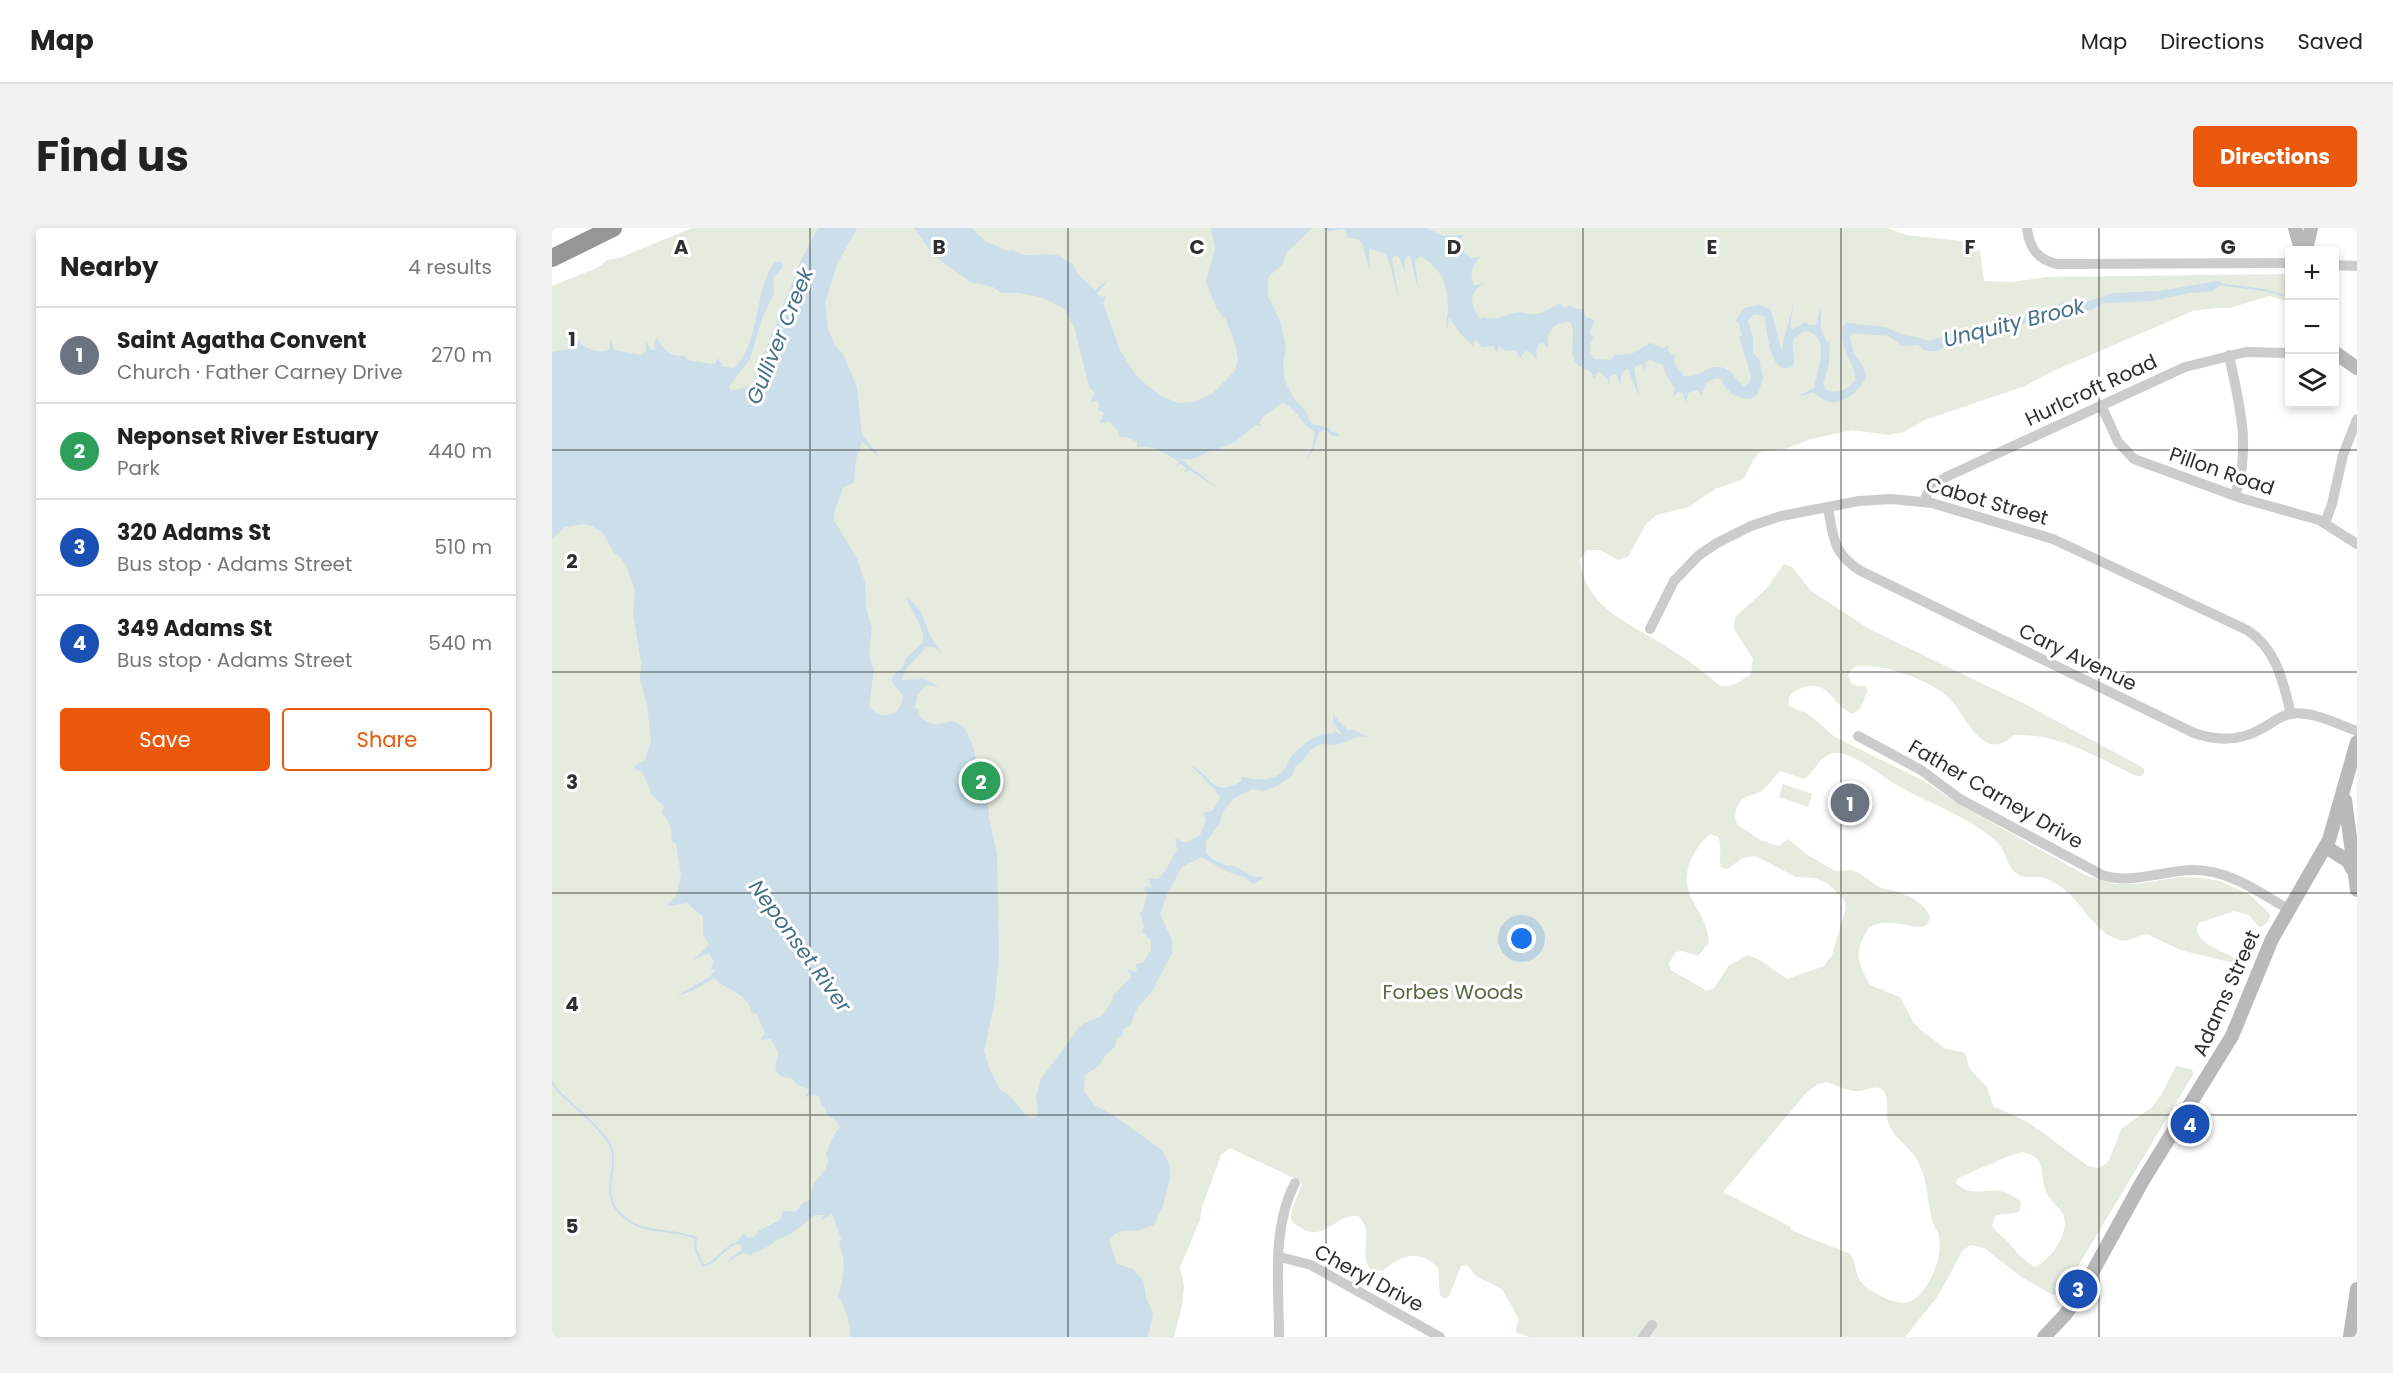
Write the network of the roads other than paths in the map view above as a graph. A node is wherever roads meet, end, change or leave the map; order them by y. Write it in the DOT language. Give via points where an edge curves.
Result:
graph roads {
  1 [pos="614,228"];
  2 [pos="2027,228"];
  3 [pos="2295,228"];
  4 [pos="2311,228"];
  5 [pos="2300,246"];
  6 [pos="2307,246"];
  7 [pos="552,258"];
  8 [pos="2285,263"];
  9 [pos="2339,265"];
  10 [pos="2357,266"];
  11 [pos="2285,353"];
  12 [pos="2337,354"];
  13 [pos="2229,355"];
  14 [pos="2357,368"];
  15 [pos="2101,405"];
  16 [pos="2357,419"];
  17 [pos="2235,496"];
  18 [pos="1924,501"];
  19 [pos="1828,507"];
  20 [pos="2325,523"];
  21 [pos="2357,544"];
  22 [pos="1650,629"];
  23 [pos="2291,714"];
  24 [pos="2357,731"];
  25 [pos="1858,736"];
  26 [pos="2357,742"];
  27 [pos="2346,786"];
  28 [pos="2326,847"];
  29 [pos="2354,849"];
  30 [pos="2355,875"];
  31 [pos="2357,890"];
  32 [pos="2288,909"];
  33 [pos="1295,1183"];
  34 [pos="1280,1257"];
  35 [pos="2357,1289"];
  36 [pos="1652,1325"];
  37 [pos="1279,1337"];
  38 [pos="1440,1337"];
  39 [pos="1643,1337"];
  40 [pos="2044,1337"];
  41 [pos="2350,1337"];
  1 -- 7 [label="highway"];
  2 -- 8 [label="street" via="2037,255 2057,264"];
  3 -- 5 [label="main road"];
  4 -- 6 [label="main road"];
  9 -- 10 [label="street"];
  11 -- 13 [label="street, Hurlcroft Road" via="2253,351"];
  12 -- 14 [label="main road"];
  13 -- 15 [label="street, Hurlcroft Road" via="2185,367"];
  13 -- 17 [label="street" via="2244,447"];
  15 -- 17 [label="street, Pillon Road" via="2128,455"];
  15 -- 18 [label="street, Hurlcroft Road" via="1946,477 1930,488"];
  16 -- 20 [label="street"];
  17 -- 20 [label="street, Pillon Road"];
  18 -- 19 [label="street, Cabot Street" via="1891,499"];
  18 -- 23 [label="street, Cabot Street" via="2062,542 2247,630 2264,644 2277,664"];
  19 -- 22 [label="street, Cabot Street" via="1762,522 1711,547 1674,581"];
  19 -- 23 [label="street, Cary Avenue" via="1837,549 1854,567 2194,733 2235,738"];
  20 -- 21 [label="street, Pillon Road"];
  23 -- 24 [label="street"];
  25 -- 32 [label="street, Father Carney Drive" via="1920,770 1960,799 2095,872 2121,879 2185,870 2219,873"];
  26 -- 27 [label="main road, Adams Street"];
  27 -- 28 [label="main road, Adams Street"];
  27 -- 29 [label="main road" via="2345,804"];
  28 -- 30 [label="main road" via="2348,861"];
  28 -- 32 [label="main road, Adams Street"];
  29 -- 30 [label="main road"];
  30 -- 31 [label="main road"];
  32 -- 40 [label="main road, Adams Street" via="2222,1054 2136,1192 2082,1291"];
  33 -- 34 [label="street" via="1283,1213"];
  34 -- 37 [label="street"];
  34 -- 38 [label="street, Cheryl Drive" via="1311,1266"];
  35 -- 41 [label="main road"];
  36 -- 39 [label="street"];
}
